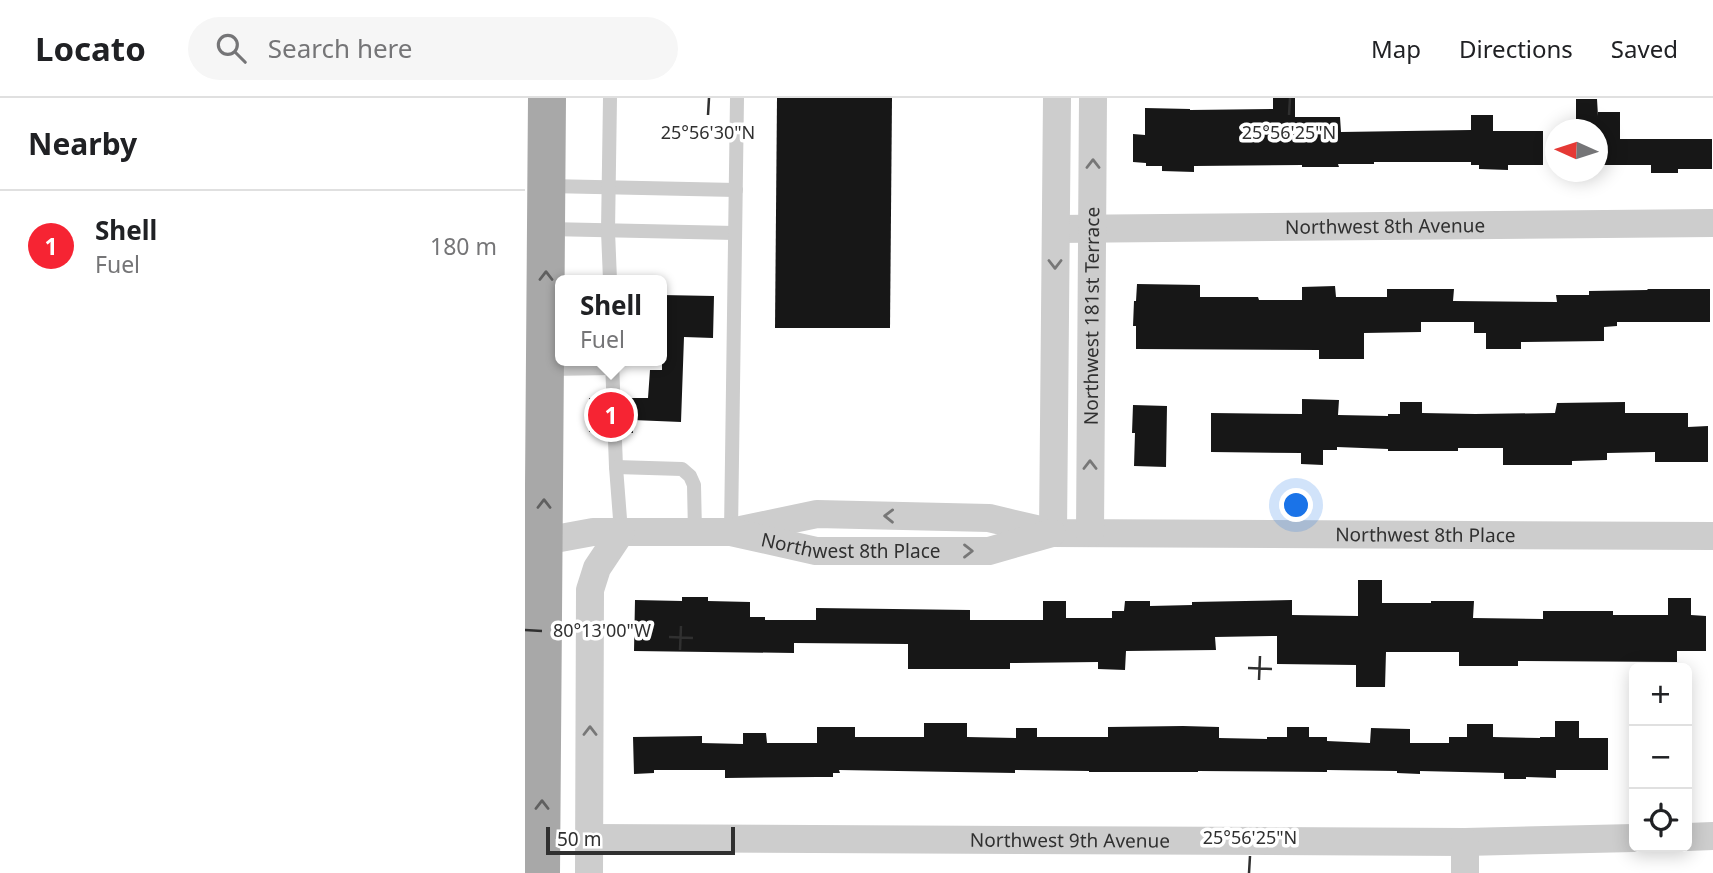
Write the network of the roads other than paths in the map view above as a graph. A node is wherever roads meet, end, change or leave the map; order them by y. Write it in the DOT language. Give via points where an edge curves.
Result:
graph roads {
  1 [pos="610,98"];
  2 [pos="737,98"];
  3 [pos="1057,98"];
  4 [pos="1093,98"];
  5 [pos="543,108"];
  6 [pos="546,186"];
  7 [pos="609,188"];
  8 [pos="736,190"];
  9 [pos="1713,223"];
  10 [pos="546,229"];
  11 [pos="1056,229"];
  12 [pos="1092,229"];
  13 [pos="608,230"];
  14 [pos="735,233"];
  15 [pos="610,275"];
  16 [pos="550,344"];
  17 [pos="612,366"];
  18 [pos="616,467"];
  19 [pos="621,532"];
  20 [pos="695,532"];
  21 [pos="731,532"];
  22 [pos="1053,533"];
  23 [pos="1090,533"];
  24 [pos="1713,536"];
  25 [pos="535,544"];
  26 [pos="1713,836"];
  27 [pos="1692,837"];
  28 [pos="590,838"];
  29 [pos="1629,838"];
  30 [pos="1465,842"];
  31 [pos="541,873"];
  32 [pos="589,873"];
  33 [pos="1465,873"];
  1 -- 7 [label="lane"];
  2 -- 8 [label="lane"];
  3 -- 11 [label="street, Northwest 181st Terrace"];
  12 -- 4 [label="street, Northwest 181st Terrace, one-way"];
  5 -- 6 [label="main road"];
  6 -- 7 [label="lane"];
  6 -- 10 [label="main road"];
  7 -- 8 [label="lane"];
  7 -- 13 [label="lane"];
  8 -- 14 [label="lane"];
  9 -- 12 [label="street, Northwest 8th Avenue"];
  10 -- 13 [label="lane"];
  16 -- 10 [label="main road, one-way"];
  11 -- 12 [label="street, Northwest 8th Avenue"];
  11 -- 22 [label="street, Northwest 181st Terrace, one-way"];
  23 -- 12 [label="street, Northwest 181st Terrace, one-way"];
  13 -- 14 [label="lane"];
  13 -- 15 [label="lane"];
  14 -- 21 [label="lane"];
  25 -- 16 [label="main road, one-way"];
  17 -- 18 [label="lane"];
  18 -- 19 [label="lane"];
  18 -- 20 [label="lane" via="682,469 690,475"];
  19 -- 20 [label="street, Northwest 8th Place"];
  19 -- 25 [label="street, Northwest 8th Place" via="593,532"];
  28 -- 19 [label="street, one-way" via="590,590 597,568"];
  20 -- 21 [label="street, Northwest 8th Place"];
  21 -- 22 [label="street, Northwest 8th Place" via="816,551 989,551"];
  22 -- 23 [label="street, Northwest 8th Place"];
  23 -- 24 [label="street, Northwest 8th Place"];
  31 -- 25 [label="main road, one-way"];
  26 -- 27 [label="street"];
  28 -- 30 [label="street, Northwest 9th Avenue"];
  28 -- 32 [label="street"];
  29 -- 30 [label="street, Northwest 9th Avenue"];
  30 -- 33 [label="street"];
}
